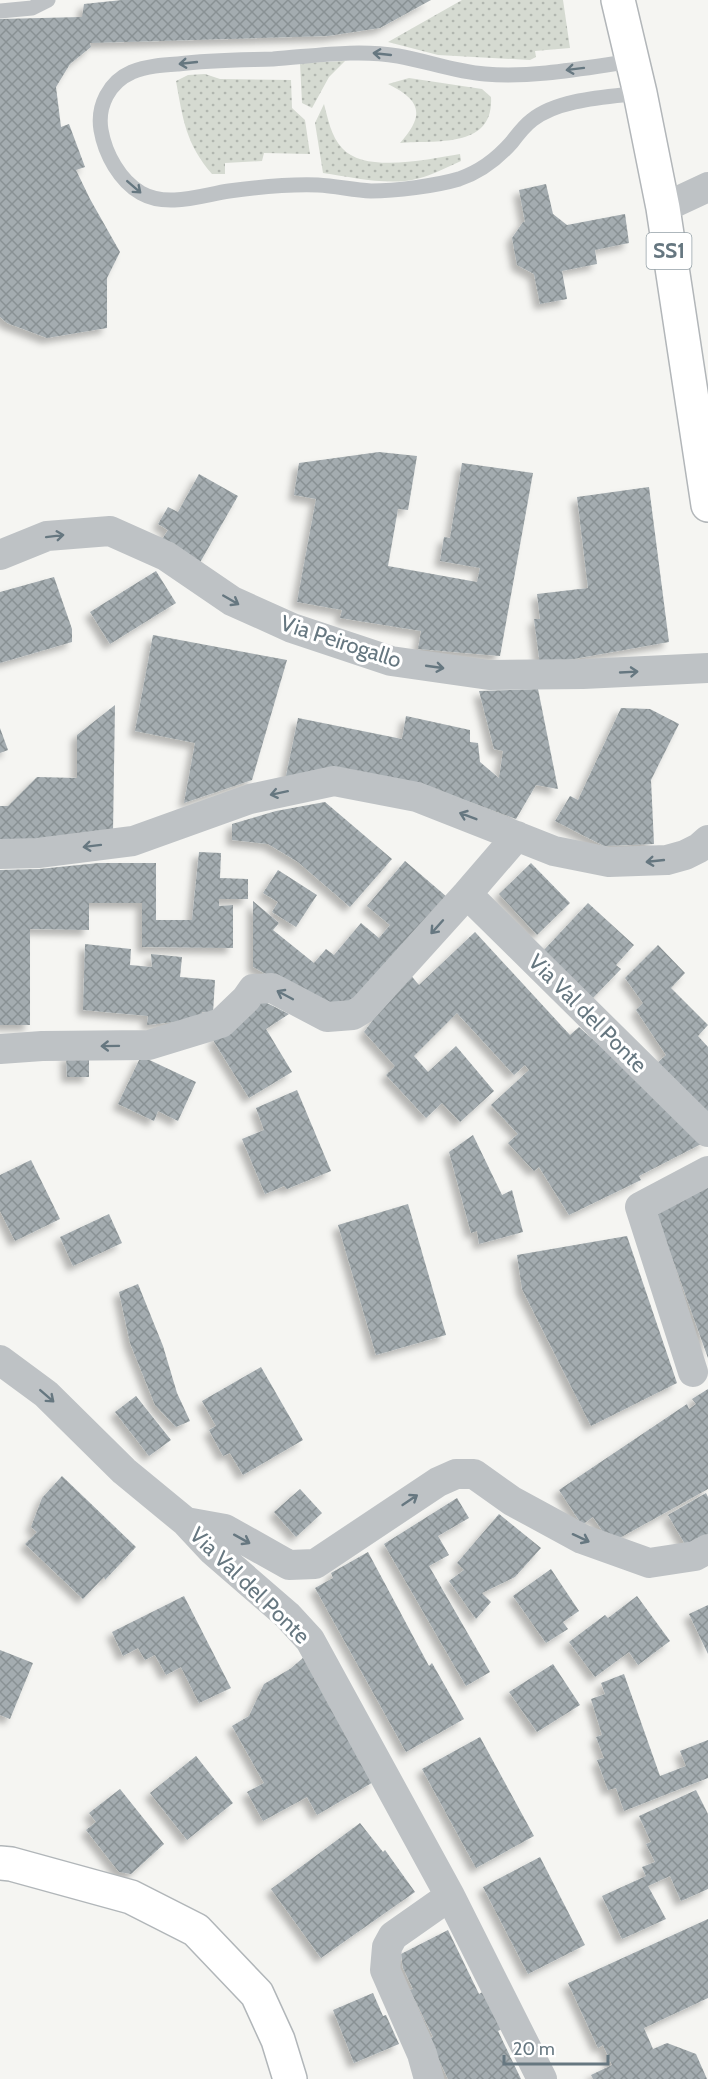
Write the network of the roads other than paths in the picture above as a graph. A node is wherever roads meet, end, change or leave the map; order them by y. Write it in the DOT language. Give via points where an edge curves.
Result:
graph roads {
  1 [pos="48,0"];
  2 [pos="618,0"];
  3 [pos="0,11"];
  4 [pos="633,61"];
  5 [pos="640,93"];
  6 [pos="708,187"];
  7 [pos="663,208"];
  8 [pos="708,505"];
  9 [pos="0,555"];
  10 [pos="708,668"];
  11 [pos="517,836"];
  12 [pos="708,840"];
  13 [pos="0,854"];
  14 [pos="467,894"];
  15 [pos="0,1049"];
  16 [pos="708,1132"];
  17 [pos="708,1171"];
  18 [pos="0,1360"];
  19 [pos="693,1372"];
  20 [pos="186,1522"];
  21 [pos="708,1549"];
  22 [pos="0,1863"];
  23 [pos="450,1896"];
  24 [pos="290,2079"];
  25 [pos="429,2079"];
  26 [pos="542,2079"];
  1 -- 3 [label="lane" via="32,8"];
  2 -- 4 [label="main road, SS1"];
  4 -- 5 [label="main road, SS1"];
  4 -- 5 [label="lane, one-way" via="522,74 452,70 371,53 154,66 130,73 114,84 102,102 100,124 103,143 125,179 141,193 161,200 317,185 394,190 459,179 481,169 502,153 524,126 548,110"];
  5 -- 7 [label="main road, SS1"];
  6 -- 7 [label="street"];
  7 -- 8 [label="main road, SS1"];
  9 -- 10 [label="street, Via Peirogallo, one-way" via="47,537 110,531 166,556 232,601 292,628 392,661 489,675"];
  12 -- 11 [label="street, one-way" via="685,855 667,860 609,862 554,851"];
  11 -- 13 [label="street, one-way" via="417,796 334,781 250,800 133,840"];
  11 -- 14 [label="street"];
  14 -- 15 [label="street, one-way" via="363,1009 353,1015 327,1017 272,988 253,989 221,1023 149,1045"];
  14 -- 16 [label="street, Via Val del Ponte"];
  17 -- 19 [label="street" via="640,1208"];
  18 -- 20 [label="street, Via Val del Ponte, one-way" via="46,1394 124,1471"];
  20 -- 21 [label="street, one-way" via="225,1529 289,1565 315,1564 438,1482 456,1474 474,1474 512,1501 582,1539 649,1563 695,1556"];
  20 -- 23 [label="street, Via Val del Ponte" via="310,1640"];
  22 -- 24 [label="main road" via="131,1897 196,1929 256,1994 279,2040"];
  23 -- 25 [label="street" via="393,1936 387,1947 385,1970"];
  23 -- 26 [label="street, Via Val del Ponte"];
}
